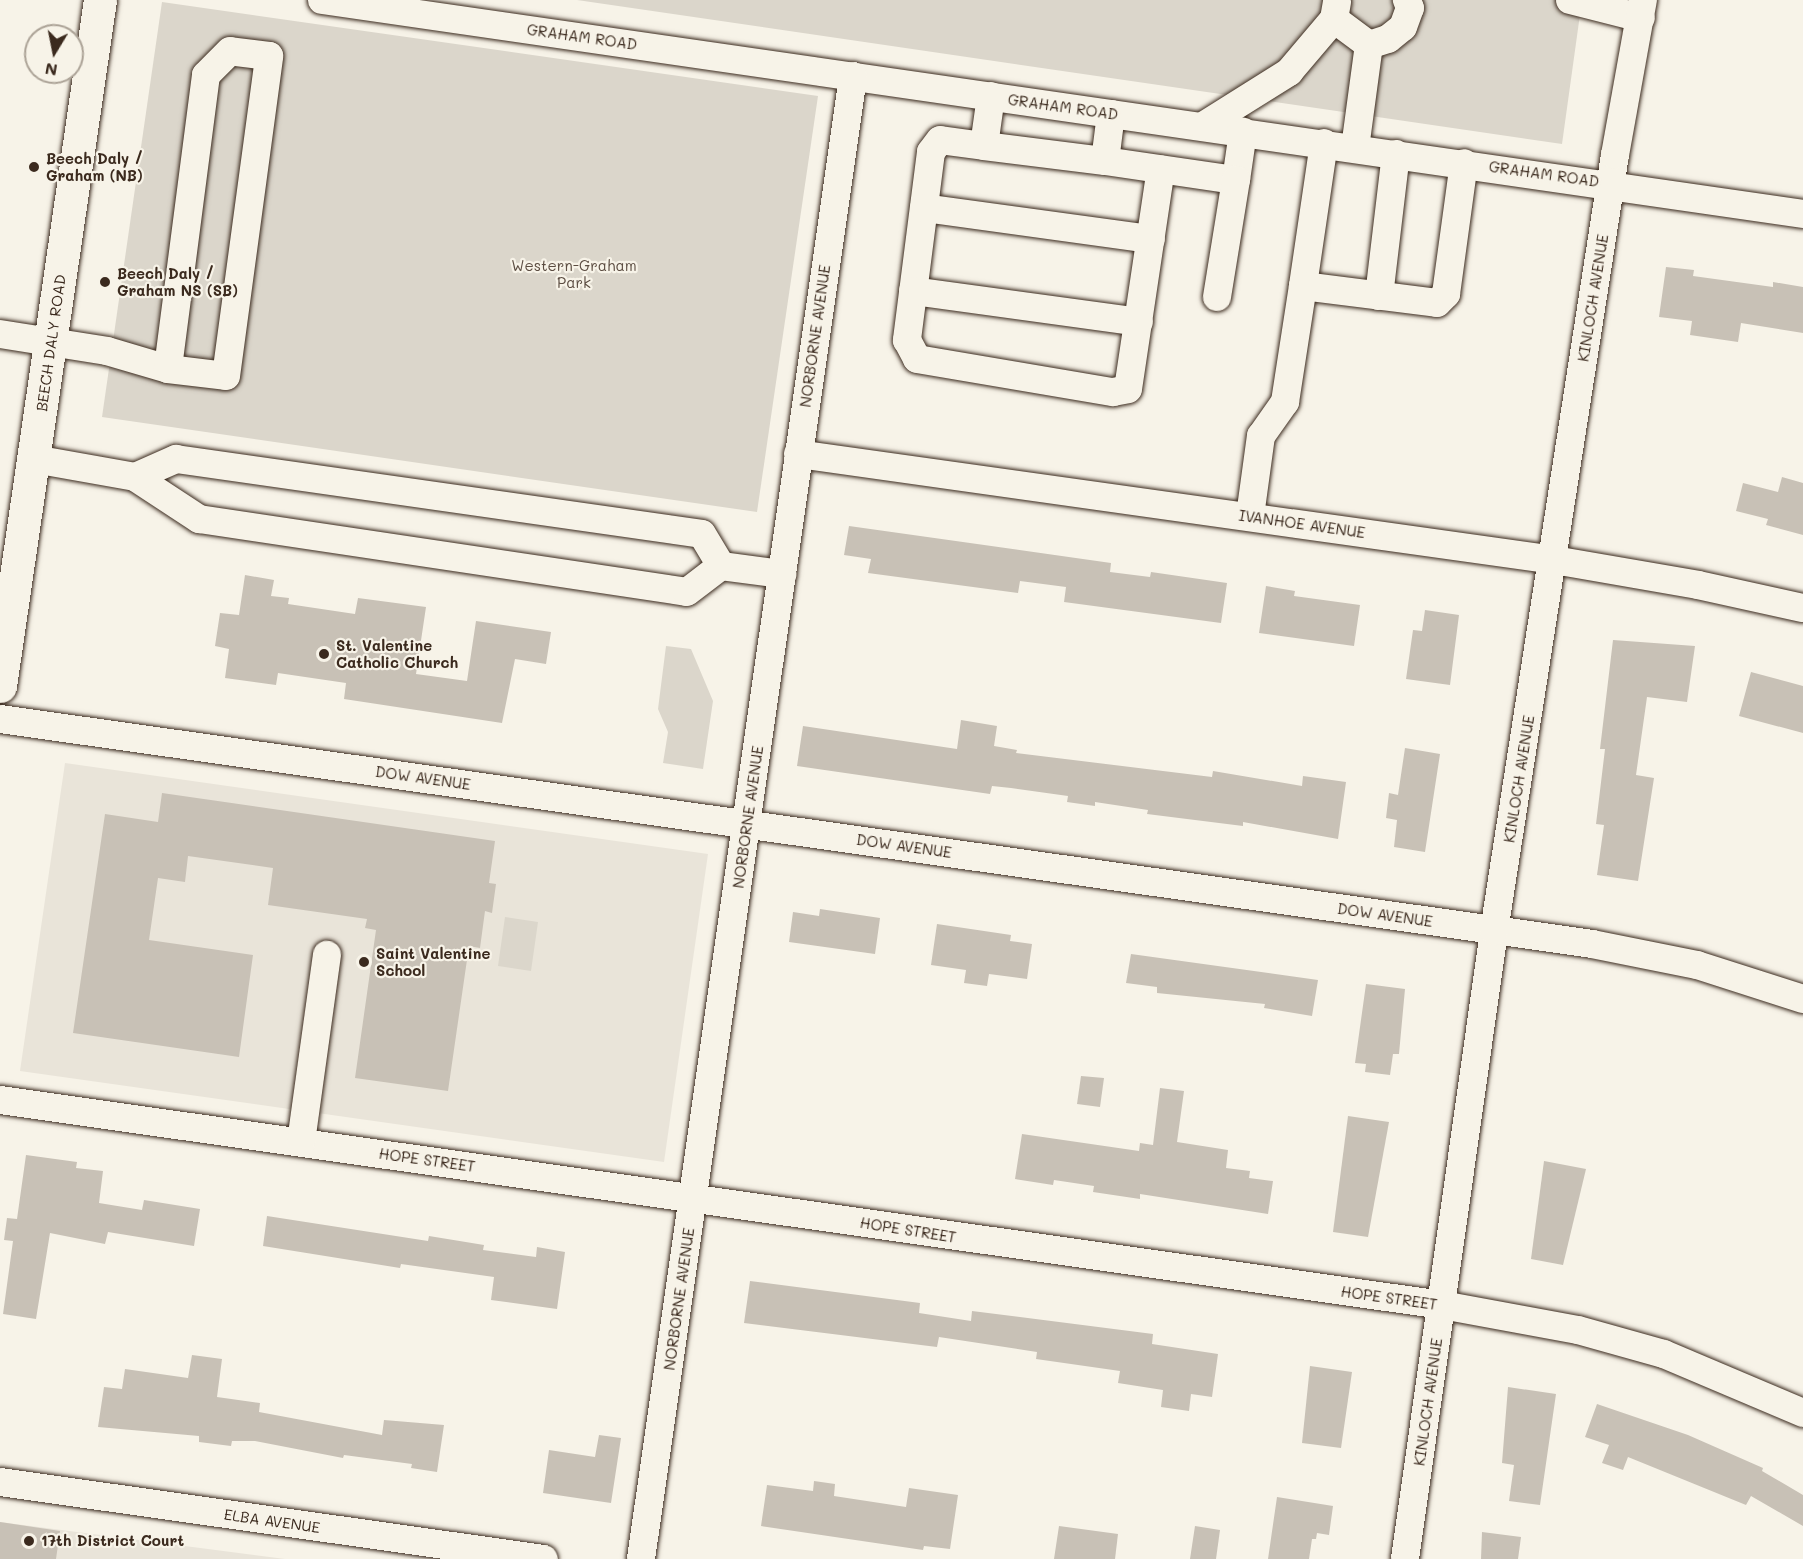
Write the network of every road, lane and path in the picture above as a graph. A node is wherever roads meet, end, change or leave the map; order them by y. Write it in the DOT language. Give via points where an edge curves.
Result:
graph roads {
  1 [pos="100,0"];
  2 [pos="322,0"];
  3 [pos="1407,0"];
  4 [pos="1570,0"];
  5 [pos="1335,9"];
  6 [pos="1642,9"];
  7 [pos="1369,45"];
  8 [pos="853,76"];
  9 [pos="991,96"];
  10 [pos="1111,114"];
  11 [pos="1203,126"];
  12 [pos="1243,132"];
  13 [pos="1324,143"];
  14 [pos="984,146"];
  15 [pos="1355,148"];
  16 [pos="1396,153"];
  17 [pos="1105,161"];
  18 [pos="1464,164"];
  19 [pos="1161,169"];
  20 [pos="1236,180"];
  21 [pos="1611,184"];
  22 [pos="924,208"];
  23 [pos="1803,214"];
  24 [pos="1151,239"];
  25 [pos="1303,286"];
  26 [pos="913,291"];
  27 [pos="1379,296"];
  28 [pos="1217,297"];
  29 [pos="1139,322"];
  30 [pos="0,334"];
  31 [pos="51,342"];
  32 [pos="168,369"];
  33 [pos="798,454"];
  34 [pos="34,459"];
  35 [pos="135,477"];
  36 [pos="1250,516"];
  37 [pos="1554,560"];
  38 [pos="722,566"];
  39 [pos="782,574"];
  40 [pos="1803,609"];
  41 [pos="0,686"];
  42 [pos="0,718"];
  43 [pos="747,824"];
  44 [pos="1494,930"];
  45 [pos="327,955"];
  46 [pos="1803,999"];
  47 [pos="0,1100"];
  48 [pos="301,1142"];
  49 [pos="694,1198"];
  50 [pos="1442,1305"];
  51 [pos="1803,1413"];
  52 [pos="0,1482"];
  53 [pos="544,1559"];
  54 [pos="641,1559"];
  55 [pos="1405,1559"];
  1 -- 31 [label="main road, BEECH DALY ROAD"];
  2 -- 8 [label="street, GRAHAM ROAD"];
  3 -- 7 [label="street" via="1410,8 1403,27 1388,39"];
  4 -- 6 [label="street"];
  5 -- 7 [label="street"];
  5 -- 11 [label="street" via="1289,72"];
  6 -- 21 [label="street, KINLOCH AVENUE"];
  7 -- 15 [label="street"];
  8 -- 9 [label="street, GRAHAM ROAD"];
  8 -- 33 [label="street, NORBORNE AVENUE"];
  9 -- 10 [label="street, GRAHAM ROAD"];
  9 -- 14 [label="street"];
  10 -- 11 [label="street, GRAHAM ROAD"];
  10 -- 17 [label="street"];
  11 -- 12 [label="street, GRAHAM ROAD"];
  12 -- 13 [label="street, GRAHAM ROAD"];
  12 -- 20 [label="street"];
  13 -- 15 [label="street, GRAHAM ROAD"];
  13 -- 25 [label="street"];
  14 -- 17 [label="street"];
  14 -- 22 [label="street" via="940,140 931,152"];
  15 -- 16 [label="street, GRAHAM ROAD"];
  16 -- 18 [label="street, GRAHAM ROAD"];
  16 -- 27 [label="street"];
  17 -- 19 [label="street"];
  18 -- 21 [label="street, GRAHAM ROAD"];
  18 -- 27 [label="street" via="1446,294 1437,303"];
  19 -- 20 [label="street"];
  19 -- 24 [label="street"];
  20 -- 28 [label="street"];
  21 -- 23 [label="street, GRAHAM ROAD"];
  21 -- 37 [label="street, KINLOCH AVENUE"];
  22 -- 24 [label="street"];
  22 -- 26 [label="street"];
  24 -- 29 [label="street"];
  25 -- 27 [label="street"];
  25 -- 36 [label="street" via="1285,402 1261,436"];
  26 -- 29 [label="street"];
  26 -- 29 [label="street" via="907,340 917,359 1113,392 1128,389"];
  30 -- 31 [label="street"];
  31 -- 32 [label="street" via="106,351"];
  31 -- 34 [label="main road, BEECH DALY ROAD"];
  32 -- 32 [label="street" via="226,376 269,56 230,51 206,75"];
  33 -- 36 [label="street, IVANHOE AVENUE"];
  33 -- 39 [label="street, NORBORNE AVENUE"];
  34 -- 35 [label="street"];
  34 -- 41 [label="main road, BEECH DALY ROAD"];
  35 -- 38 [label="street" via="199,519 211,521 687,592"];
  35 -- 38 [label="street" via="176,459 690,532 702,534"];
  36 -- 37 [label="street, IVANHOE AVENUE"];
  37 -- 40 [label="street, IVANHOE AVENUE" via="1698,585"];
  37 -- 44 [label="street, KINLOCH AVENUE"];
  38 -- 39 [label="street"];
  39 -- 43 [label="street, NORBORNE AVENUE"];
  42 -- 43 [label="street, DOW AVENUE"];
  43 -- 44 [label="street, DOW AVENUE"];
  43 -- 49 [label="street, NORBORNE AVENUE"];
  44 -- 46 [label="street, DOW AVENUE" via="1647,954 1729,974"];
  44 -- 50 [label="street, KINLOCH AVENUE"];
  45 -- 48 [label="street"];
  47 -- 48 [label="street, HOPE STREET"];
  48 -- 49 [label="street, HOPE STREET"];
  49 -- 50 [label="street, HOPE STREET"];
  49 -- 54 [label="street, NORBORNE AVENUE"];
  50 -- 51 [label="street, HOPE STREET" via="1578,1330 1664,1354"];
  50 -- 55 [label="street, KINLOCH AVENUE"];
  52 -- 53 [label="street, ELBA AVENUE"];
}
